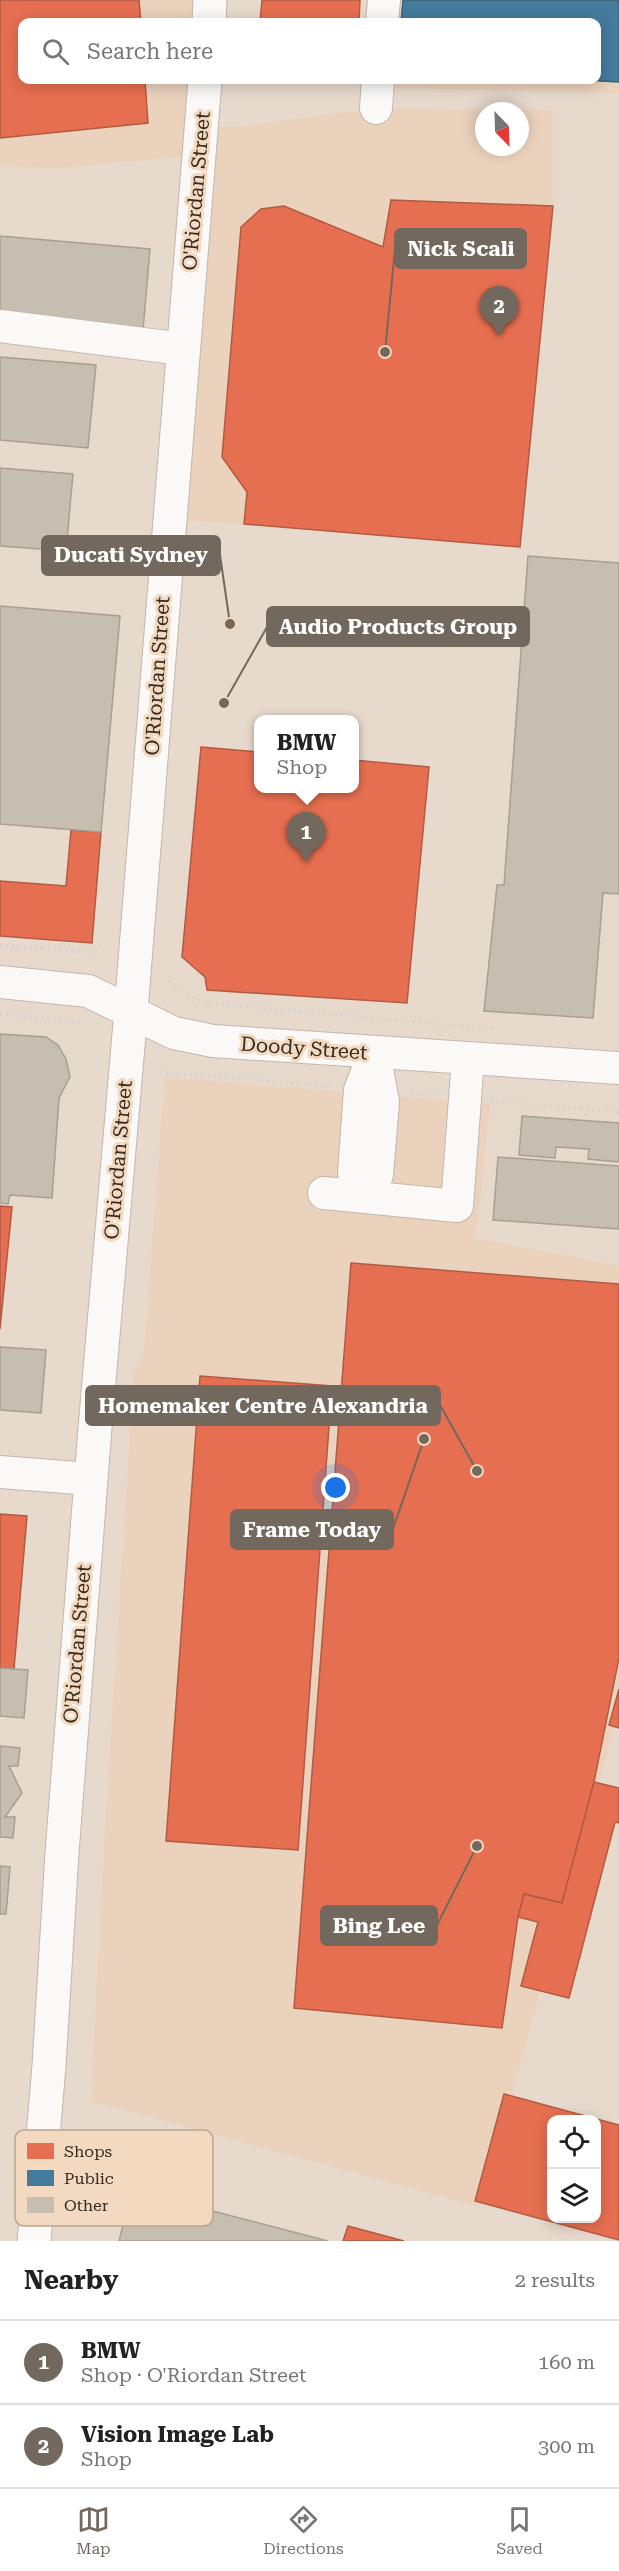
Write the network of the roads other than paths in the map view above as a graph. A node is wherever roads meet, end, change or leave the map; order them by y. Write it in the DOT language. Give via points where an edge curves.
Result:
graph roads {
  1 [pos="210,0"];
  2 [pos="384,0"];
  3 [pos="209,18"];
  4 [pos="382,18"];
  5 [pos="205,84"];
  6 [pos="0,326"];
  7 [pos="183,349"];
  8 [pos="0,982"];
  9 [pos="131,1011"];
  10 [pos="374,1053"];
  11 [pos="468,1058"];
  12 [pos="619,1068"];
  13 [pos="324,1193"];
  14 [pos="361,1196"];
  15 [pos="0,1472"];
  16 [pos="91,1479"];
  17 [pos="44,2130"];
  18 [pos="35,2226"];
  19 [pos="34,2241"];
  1 -- 3 [label="main road"];
  2 -- 4 [label="street"];
  5 -- 7 [label="main road, O'Riordan Street"];
  6 -- 7 [label="street"];
  7 -- 9 [label="main road, O'Riordan Street"];
  8 -- 9 [label="street, Doody Street" via="88,991"];
  9 -- 10 [label="street, Doody Street" via="174,1033 213,1041"];
  9 -- 16 [label="main road, O'Riordan Street"];
  10 -- 11 [label="street, Doody Street"];
  10 -- 14 [label="street" via="360,1089 354,1173"];
  11 -- 12 [label="street, Doody Street"];
  11 -- 14 [label="street" via="457,1206"];
  13 -- 14 [label="street"];
  15 -- 16 [label="street"];
  16 -- 17 [label="main road, O'Riordan Street"];
  18 -- 19 [label="main road, O'Riordan Street"];
}
